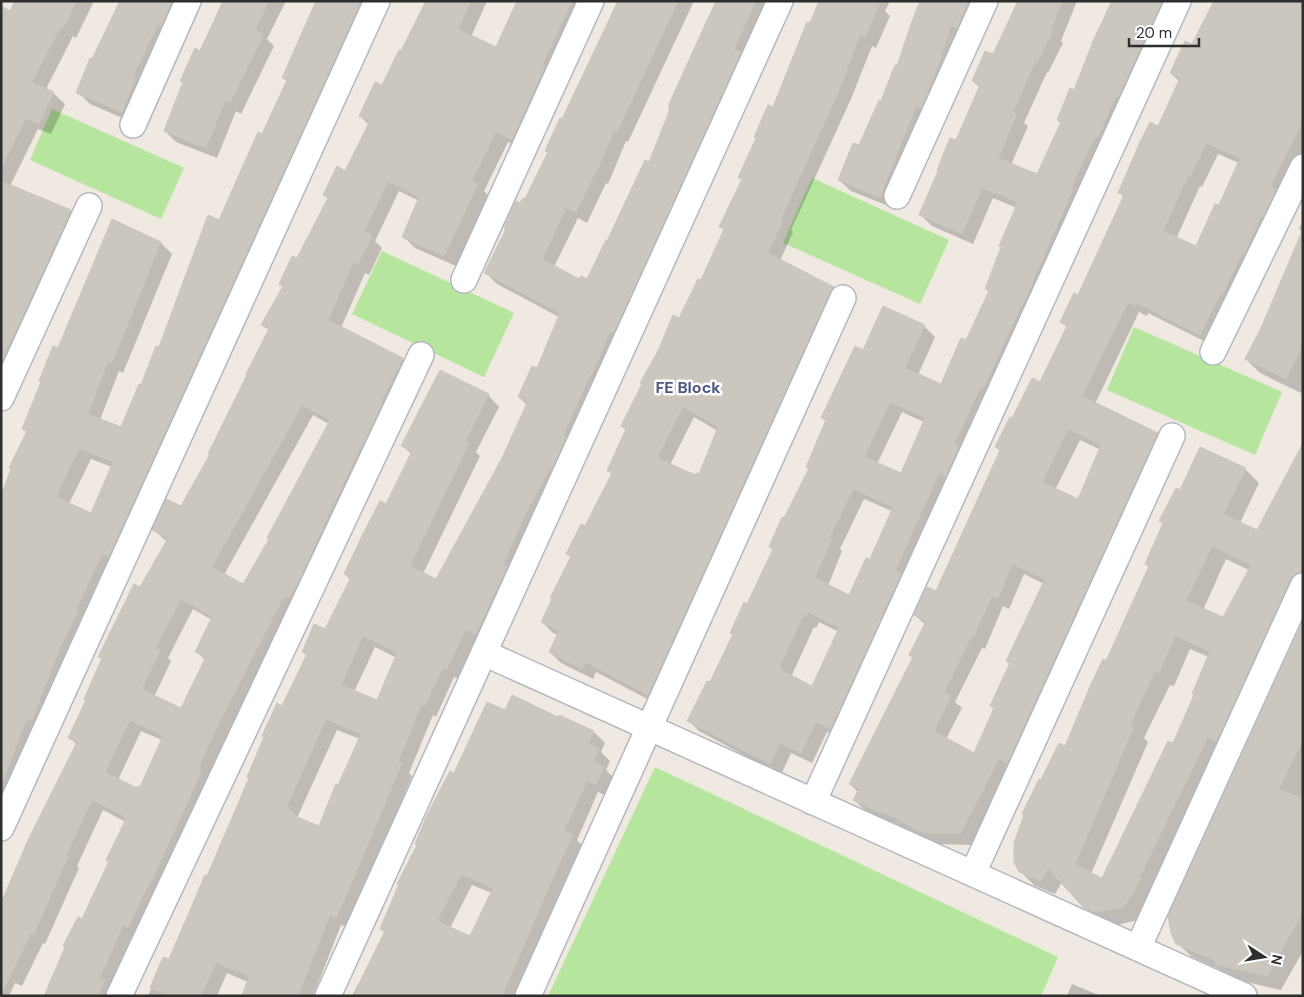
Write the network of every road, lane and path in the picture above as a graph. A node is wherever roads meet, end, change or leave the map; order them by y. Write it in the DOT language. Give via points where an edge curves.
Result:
graph roads {
  1 [pos="188,1"];
  2 [pos="377,1"];
  3 [pos="592,1"];
  4 [pos="780,1"];
  5 [pos="985,1"];
  6 [pos="1178,1"];
  7 [pos="133,125"];
  8 [pos="1303,167"];
  9 [pos="897,196"];
  10 [pos="88,206"];
  11 [pos="464,280"];
  12 [pos="843,298"];
  13 [pos="1213,352"];
  14 [pos="421,355"];
  15 [pos="1,398"];
  16 [pos="1172,436"];
  17 [pos="1303,586"];
  18 [pos="484,653"];
  19 [pos="648,727"];
  20 [pos="813,802"];
  21 [pos="1,828"];
  22 [pos="972,873"];
  23 [pos="1138,948"];
  24 [pos="120,996"];
  25 [pos="328,996"];
  26 [pos="528,996"];
  27 [pos="1244,996"];
  1 -- 7 [label="street"];
  2 -- 21 [label="street"];
  3 -- 11 [label="street"];
  4 -- 18 [label="street"];
  5 -- 9 [label="street"];
  6 -- 20 [label="street"];
  8 -- 13 [label="street"];
  10 -- 15 [label="street"];
  12 -- 19 [label="street"];
  14 -- 24 [label="street"];
  16 -- 22 [label="street"];
  17 -- 23 [label="street"];
  18 -- 19 [label="street"];
  18 -- 25 [label="street"];
  19 -- 20 [label="street"];
  19 -- 26 [label="street"];
  20 -- 22 [label="street"];
  22 -- 23 [label="street"];
  23 -- 27 [label="street"];
}
